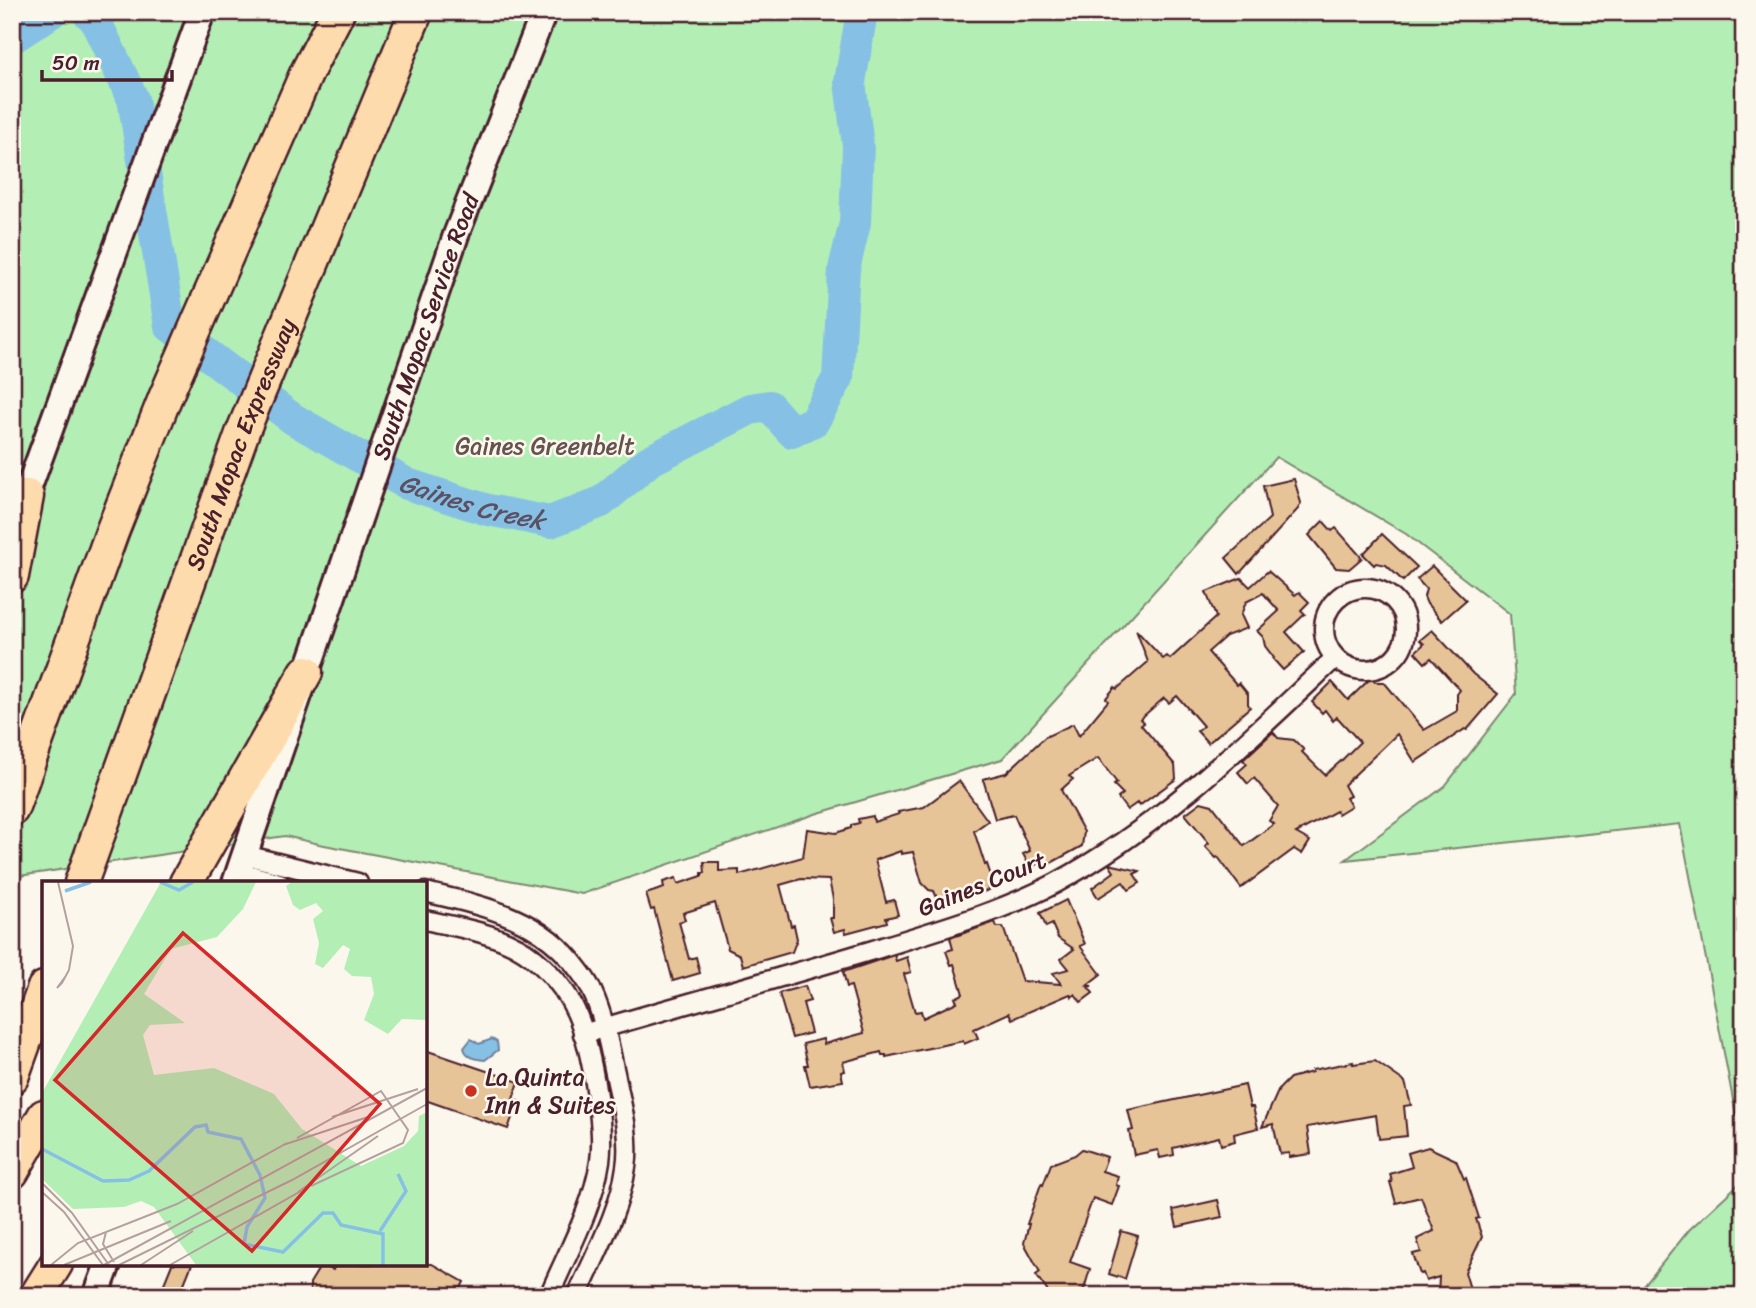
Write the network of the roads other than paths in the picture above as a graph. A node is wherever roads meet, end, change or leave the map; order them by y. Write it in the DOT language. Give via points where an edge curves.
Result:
graph roads {
  1 [pos="202,12"];
  2 [pos="416,12"];
  3 [pos="426,12"];
  4 [pos="544,12"];
  5 [pos="337,14"];
  6 [pos="398,60"];
  7 [pos="27,496"];
  8 [pos="12,530"];
  9 [pos="12,576"];
  10 [pos="1335,658"];
  11 [pos="306,672"];
  12 [pos="12,809"];
  13 [pos="239,870"];
  14 [pos="82,881"];
  15 [pos="187,881"];
  16 [pos="273,881"];
  17 [pos="340,881"];
  18 [pos="427,893"];
  19 [pos="427,920"];
  20 [pos="42,994"];
  21 [pos="605,1027"];
  22 [pos="583,1034"];
  23 [pos="12,1077"];
  24 [pos="42,1120"];
  25 [pos="12,1172"];
  26 [pos="55,1266"];
  27 [pos="107,1266"];
  28 [pos="36,1296"];
  29 [pos="96,1296"];
  30 [pos="549,1296"];
  31 [pos="577,1296"];
  1 -- 7 [label="main road"];
  2 -- 6 [label="highway, South Mopac Expressway"];
  3 -- 6 [label="highway"];
  4 -- 11 [label="main road, South Mopac Service Road" via="456,236"];
  5 -- 12 [label="highway" via="307,72 165,398"];
  6 -- 14 [label="highway, South Mopac Expressway" via="253,407"];
  7 -- 8 [label="main road"];
  7 -- 9 [label="highway"];
  10 -- 10 [label="street" via="1357,670 1370,670 1394,659 1406,633 1405,619 1390,595 1370,588 1336,598 1324,622 1327,647"];
  10 -- 21 [label="street, Gaines Court" via="1185,796 1055,883 923,935"];
  11 -- 13 [label="main road, South Mopac Service Road"];
  11 -- 15 [label="highway"];
  13 -- 16 [label="street"];
  13 -- 17 [label="street"];
  18 -- 21 [label="street" via="506,913 555,944 592,988"];
  19 -- 22 [label="street" via="487,934 519,947 541,965 573,1005"];
  20 -- 23 [label="highway"];
  21 -- 22 [label="street, Gaines Court"];
  21 -- 31 [label="street" via="625,1122 626,1167"];
  22 -- 30 [label="street" via="597,1096 600,1160 588,1204"];
  24 -- 25 [label="highway"];
  26 -- 28 [label="highway"];
  27 -- 29 [label="main road"];
}
